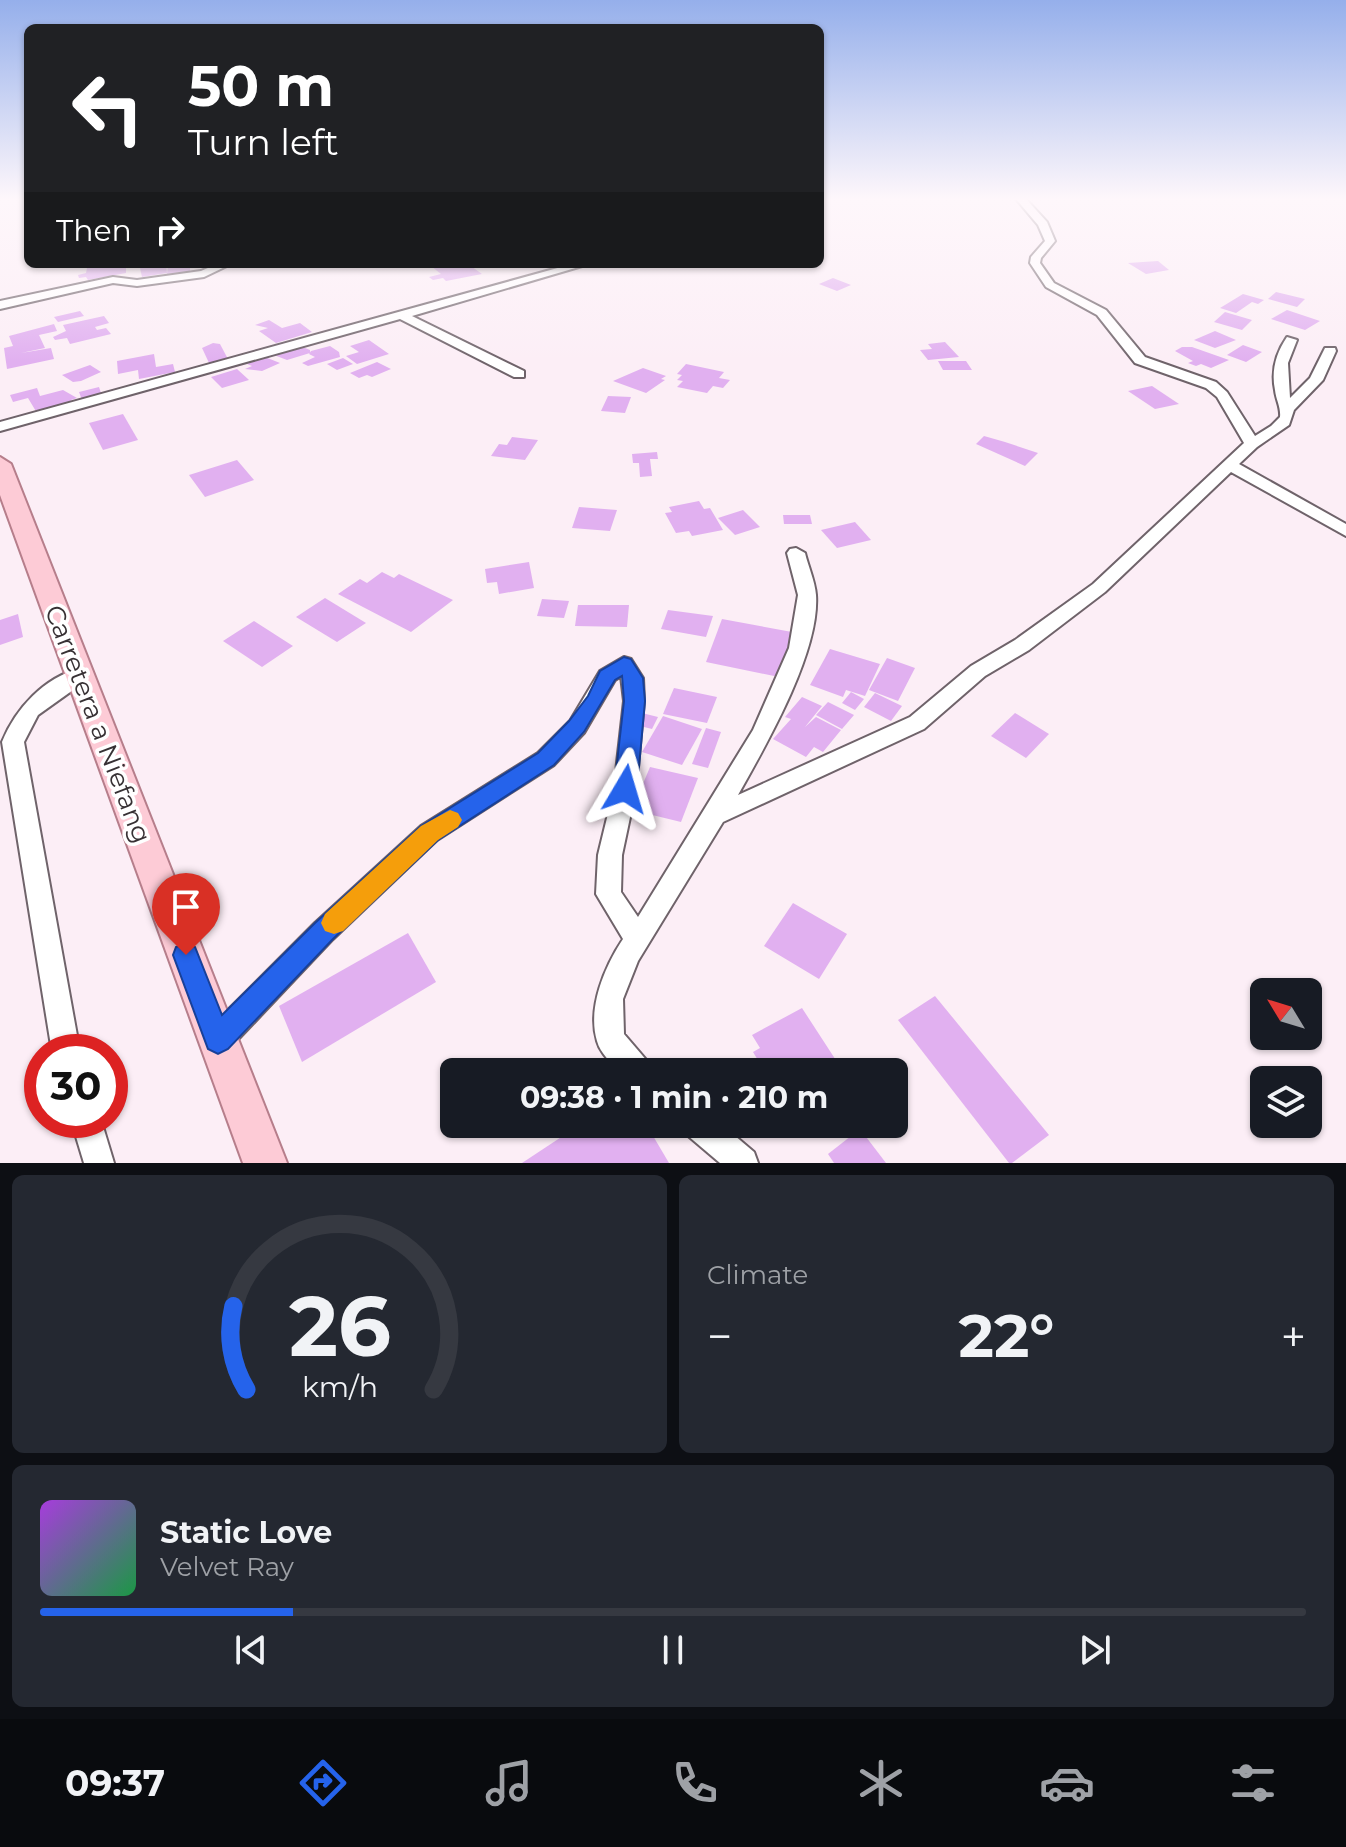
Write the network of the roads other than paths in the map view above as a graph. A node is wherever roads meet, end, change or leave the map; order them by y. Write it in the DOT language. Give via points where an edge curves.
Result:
graph roads {
  1 [pos="1039,253"];
  2 [pos="217,268"];
  3 [pos="570,268"];
  4 [pos="0,305"];
  5 [pos="401,315"];
  6 [pos="1291,340"];
  7 [pos="1330,351"];
  8 [pos="519,374"];
  9 [pos="1289,407"];
  10 [pos="0,427"];
  11 [pos="1252,444"];
  12 [pos="0,464"];
  13 [pos="1229,465"];
  14 [pos="1346,531"];
  15 [pos="796,553"];
  16 [pos="80,675"];
  17 [pos="716,815"];
  18 [pos="638,939"];
  19 [pos="63,1034"];
  20 [pos="218,1040"];
  21 [pos="626,1058"];
  22 [pos="91,1138"];
  23 [pos="714,1138"];
  24 [pos="99,1163"];
  25 [pos="265,1163"];
  26 [pos="743,1163"];
  1 -- 11 [label="street" via="1035,263 1050,285 1102,313 1140,360 1211,385"];
  2 -- 4 [label="street" via="137,283 113,280"];
  3 -- 5 [label="street"];
  5 -- 8 [label="street"];
  5 -- 10 [label="street"];
  6 -- 9 [label="street" via="1282,358 1281,392"];
  7 -- 9 [label="street" via="1316,380"];
  9 -- 11 [label="street" via="1279,428"];
  11 -- 13 [label="street"];
  12 -- 16 [label="main road, Carretera a Niefang"];
  13 -- 14 [label="street"];
  13 -- 17 [label="street" via="1099,588 978,671 917,723"];
  15 -- 17 [label="street" via="807,595 799,648 763,732"];
  16 -- 19 [label="street" via="33,706 20,720 13,742"];
  16 -- 20 [label="main road, Carretera a Niefang"];
  17 -- 18 [label="street"];
  18 -- 20 [label="street" via="608,894 634,701 633,678 624,664 607,676 577,727 546,759 429,833"];
  18 -- 21 [label="street" via="609,999 610,1039"];
  20 -- 25 [label="main road, Carretera a Niefang"];
  22 -- 24 [label="street"];
  23 -- 26 [label="street"];
}
